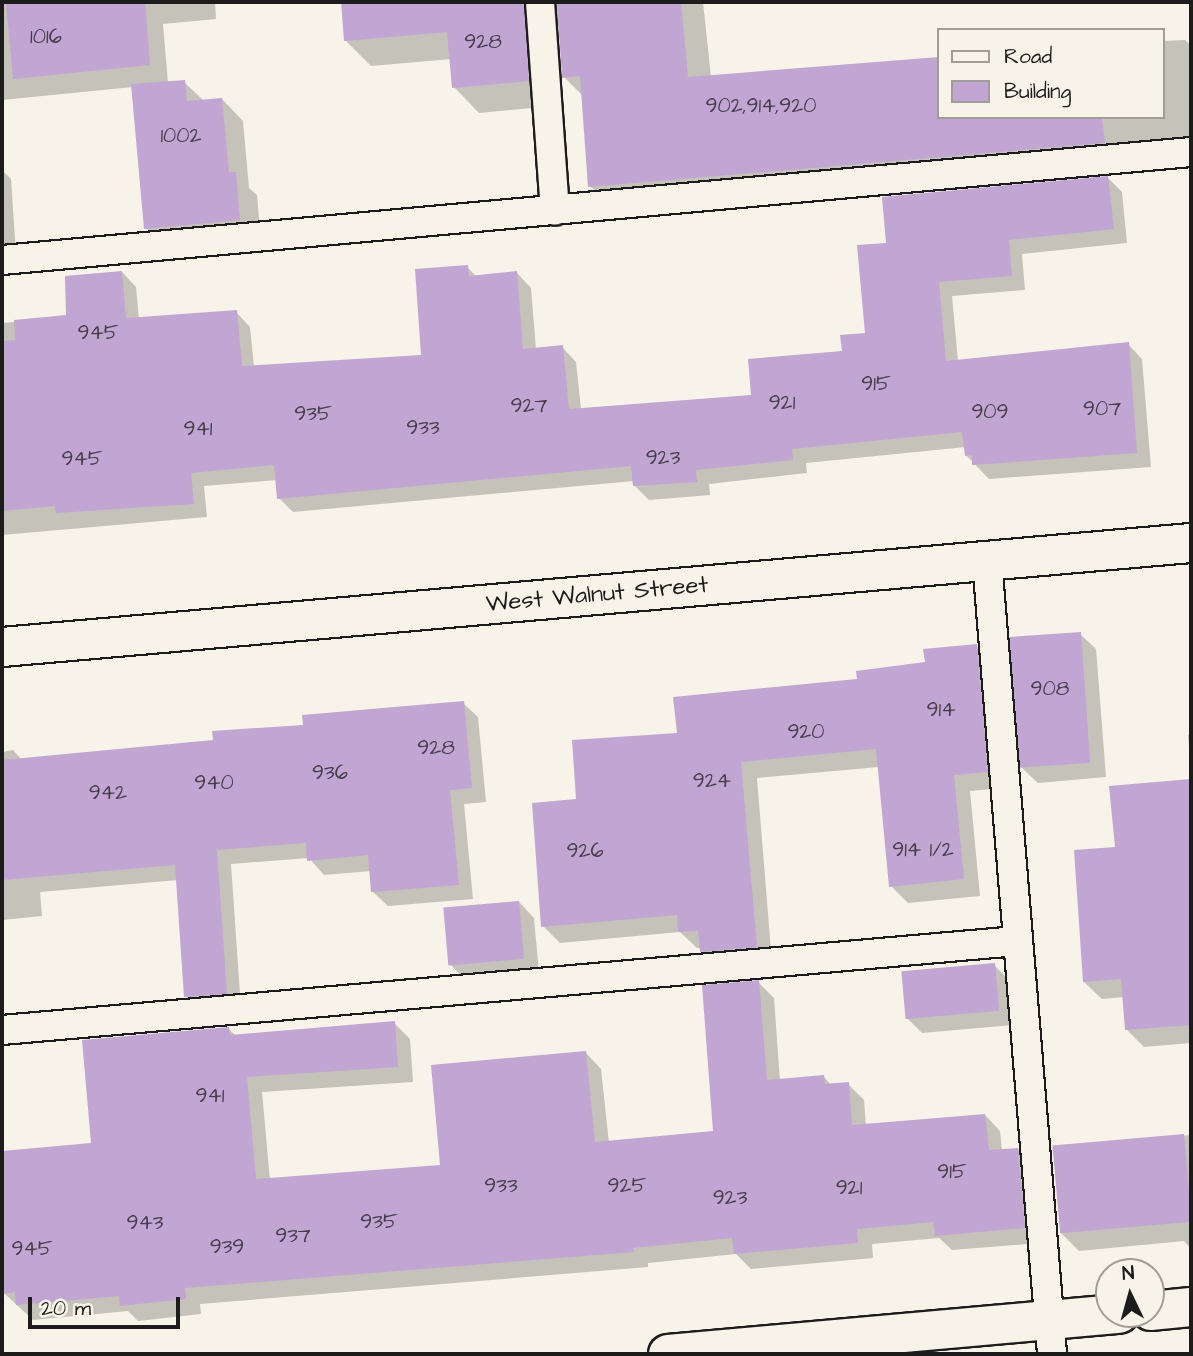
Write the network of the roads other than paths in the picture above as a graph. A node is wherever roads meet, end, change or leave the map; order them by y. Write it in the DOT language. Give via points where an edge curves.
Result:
graph roads {
  1 [pos="540,2"];
  2 [pos="1191,152"];
  3 [pos="555,210"];
  4 [pos="2,260"];
  5 [pos="1191,543"];
  6 [pos="987,561"];
  7 [pos="2,647"];
  8 [pos="1018,941"];
  9 [pos="2,1030"];
  10 [pos="1191,1307"];
  11 [pos="1165,1310"];
  12 [pos="1095,1322"];
  13 [pos="1051,1337"];
  14 [pos="668,1354"];
  1 -- 3 [label="lane"];
  2 -- 3 [label="lane"];
  3 -- 4 [label="lane"];
  5 -- 6 [label="street, West Walnut Street"];
  6 -- 7 [label="street, West Walnut Street"];
  6 -- 8 [label="lane"];
  8 -- 9 [label="lane"];
  8 -- 13 [label="lane"];
  10 -- 11 [label="street"];
  12 -- 13 [label="street"];
  13 -- 14 [label="street"];
}
